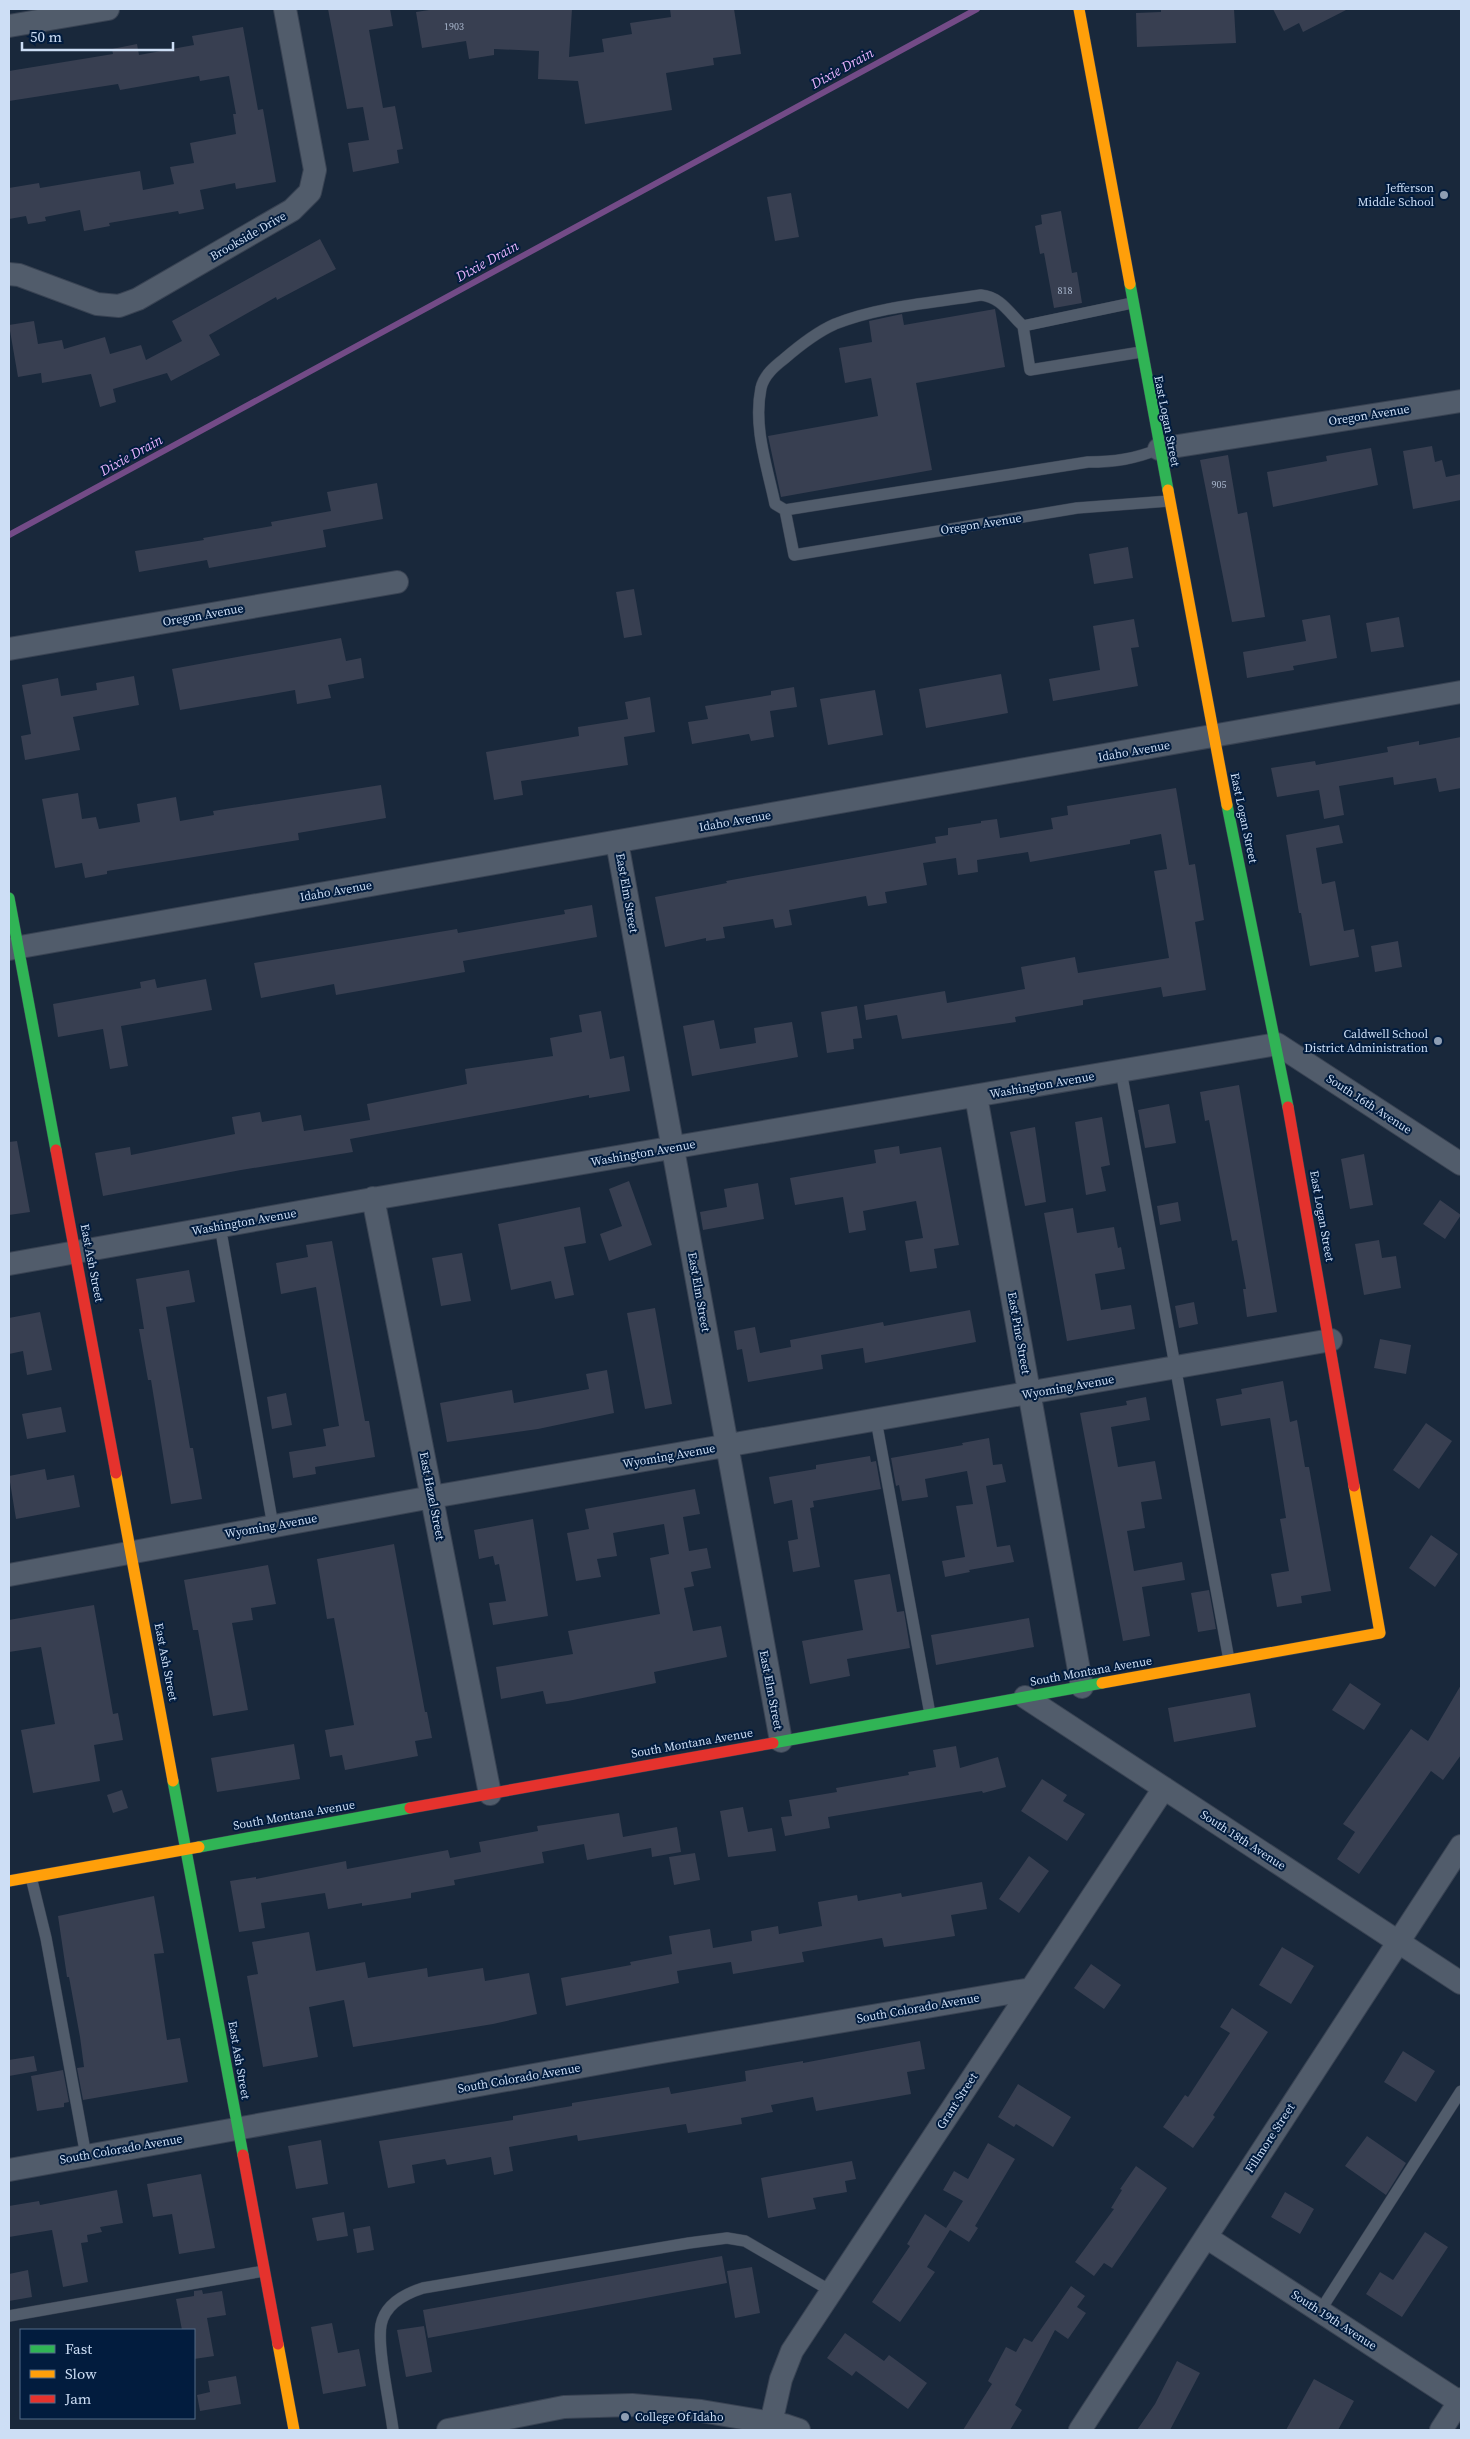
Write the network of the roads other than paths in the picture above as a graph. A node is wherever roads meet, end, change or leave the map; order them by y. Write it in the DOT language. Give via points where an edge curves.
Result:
graph roads {
  1 [pos="108,9"];
  2 [pos="286,9"];
  3 [pos="1079,9"];
  4 [pos="9,26"];
  5 [pos="9,274"];
  6 [pos="1132,303"];
  7 [pos="1023,326"];
  8 [pos="1141,352"];
  9 [pos="1461,401"];
  10 [pos="1159,449"];
  11 [pos="1169,501"];
  12 [pos="786,510"];
  13 [pos="396,582"];
  14 [pos="9,648"];
  15 [pos="1461,692"];
  16 [pos="1213,736"];
  17 [pos="617,842"];
  18 [pos="9,898"];
  19 [pos="13,948"];
  20 [pos="1278,1044"];
  21 [pos="1121,1071"];
  22 [pos="976,1096"];
  23 [pos="673,1148"];
  24 [pos="1461,1164"];
  25 [pos="373,1198"];
  26 [pos="220,1226"];
  27 [pos="76,1252"];
  28 [pos="9,1264"];
  29 [pos="1331,1340"];
  30 [pos="1176,1368"];
  31 [pos="1030,1394"];
  32 [pos="876,1420"];
  33 [pos="726,1447"];
  34 [pos="432,1497"];
  35 [pos="273,1526"];
  36 [pos="131,1552"];
  37 [pos="9,1575"];
  38 [pos="1380,1633"];
  39 [pos="1229,1660"];
  40 [pos="1082,1687"];
  41 [pos="1025,1697"];
  42 [pos="930,1714"];
  43 [pos="781,1741"];
  44 [pos="1164,1788"];
  45 [pos="490,1794"];
  46 [pos="1461,1846"];
  47 [pos="186,1849"];
  48 [pos="31,1877"];
  49 [pos="9,1881"];
  50 [pos="1398,1942"];
  51 [pos="1461,1983"];
  52 [pos="1031,1989"];
  53 [pos="1461,2091"];
  54 [pos="238,2128"];
  55 [pos="86,2156"];
  56 [pos="9,2170"];
  57 [pos="1206,2237"];
  58 [pos="264,2271"];
  59 [pos="831,2291"];
  60 [pos="1320,2311"];
  61 [pos="9,2316"];
  62 [pos="1461,2401"];
  63 [pos="771,2423"];
  64 [pos="294,2430"];
  65 [pos="394,2430"];
  66 [pos="448,2430"];
  67 [pos="799,2430"];
  68 [pos="1080,2430"];
  69 [pos="1441,2430"];
  1 -- 4 [label="street"];
  2 -- 5 [label="street, Brookside Drive" via="315,170 310,192 292,210 138,299 119,306 97,304"];
  3 -- 6 [label="street, East Logan Street"];
  6 -- 7 [label="lane"];
  6 -- 8 [label="street, East Logan Street"];
  7 -- 8 [label="lane" via="1030,370"];
  7 -- 12 [label="lane" via="1003,303 981,295 871,313 833,325 795,349 769,371 761,386 758,418 775,504"];
  8 -- 10 [label="street, East Logan Street"];
  9 -- 10 [label="street, Oregon Avenue"];
  10 -- 11 [label="street, East Logan Street"];
  10 -- 12 [label="lane" via="1138,458 1115,462 1088,462"];
  11 -- 12 [label="lane, Oregon Avenue" via="1077,508 794,555"];
  11 -- 16 [label="street, East Logan Street"];
  13 -- 14 [label="street, Oregon Avenue"];
  15 -- 16 [label="street, Idaho Avenue"];
  16 -- 17 [label="street, Idaho Avenue"];
  16 -- 20 [label="street, East Logan Street"];
  17 -- 19 [label="street, Idaho Avenue"];
  17 -- 23 [label="street, East Elm Street"];
  18 -- 19 [label="street, East Ash Street"];
  19 -- 27 [label="street, East Ash Street"];
  20 -- 21 [label="street, Washington Avenue"];
  20 -- 24 [label="street, South 16th Avenue"];
  20 -- 29 [label="street, East Logan Street"];
  21 -- 22 [label="street, Washington Avenue"];
  21 -- 30 [label="lane"];
  22 -- 23 [label="street, Washington Avenue"];
  22 -- 31 [label="street, East Pine Street"];
  23 -- 25 [label="street, Washington Avenue"];
  23 -- 33 [label="street, East Elm Street"];
  25 -- 26 [label="street, Washington Avenue"];
  25 -- 34 [label="street, East Hazel Street"];
  26 -- 27 [label="street, Washington Avenue"];
  26 -- 35 [label="lane"];
  27 -- 28 [label="street, Washington Avenue"];
  27 -- 36 [label="street, East Ash Street"];
  29 -- 30 [label="street, Wyoming Avenue"];
  29 -- 38 [label="street, East Logan Street"];
  30 -- 31 [label="street, Wyoming Avenue"];
  30 -- 39 [label="lane"];
  31 -- 32 [label="street, Wyoming Avenue"];
  31 -- 40 [label="street, East Pine Street"];
  32 -- 33 [label="street, Wyoming Avenue"];
  32 -- 42 [label="lane"];
  33 -- 34 [label="street, Wyoming Avenue"];
  33 -- 43 [label="street, East Elm Street"];
  34 -- 35 [label="street, Wyoming Avenue"];
  34 -- 45 [label="street, East Hazel Street"];
  35 -- 36 [label="street, Wyoming Avenue"];
  36 -- 37 [label="street, Wyoming Avenue"];
  36 -- 47 [label="street, East Ash Street"];
  38 -- 39 [label="street, South Montana Avenue"];
  39 -- 40 [label="street, South Montana Avenue"];
  40 -- 41 [label="street, South Montana Avenue"];
  41 -- 42 [label="street, South Montana Avenue"];
  41 -- 44 [label="street, South 18th Avenue"];
  42 -- 43 [label="street, South Montana Avenue"];
  43 -- 45 [label="street, South Montana Avenue"];
  44 -- 50 [label="street, South 18th Avenue"];
  44 -- 52 [label="street, Grant Street"];
  45 -- 47 [label="street, South Montana Avenue"];
  46 -- 50 [label="street, Fillmore Street"];
  47 -- 48 [label="street, South Montana Avenue"];
  47 -- 54 [label="street, East Ash Street"];
  48 -- 49 [label="street, South Montana Avenue"];
  48 -- 55 [label="lane" via="46,1938"];
  50 -- 51 [label="street, South 18th Avenue"];
  50 -- 57 [label="street, Fillmore Street"];
  52 -- 54 [label="street, South Colorado Avenue"];
  52 -- 59 [label="street, Grant Street"];
  53 -- 60 [label="lane"];
  54 -- 55 [label="street, South Colorado Avenue"];
  54 -- 58 [label="street, East Ash Street"];
  55 -- 56 [label="street, South Colorado Avenue"];
  57 -- 60 [label="street, South 19th Avenue"];
  57 -- 68 [label="street, Fillmore Street"];
  58 -- 61 [label="lane"];
  58 -- 64 [label="street, East Ash Street"];
  59 -- 63 [label="street, Grant Street" via="792,2351 781,2379"];
  59 -- 65 [label="lane" via="745,2241 727,2238 423,2288 404,2294 390,2306 381,2325"];
  60 -- 62 [label="street, South 19th Avenue"];
  62 -- 69 [label="street"];
  63 -- 66 [label="street" via="701,2411 632,2405 564,2407"];
  63 -- 67 [label="street"];
}
